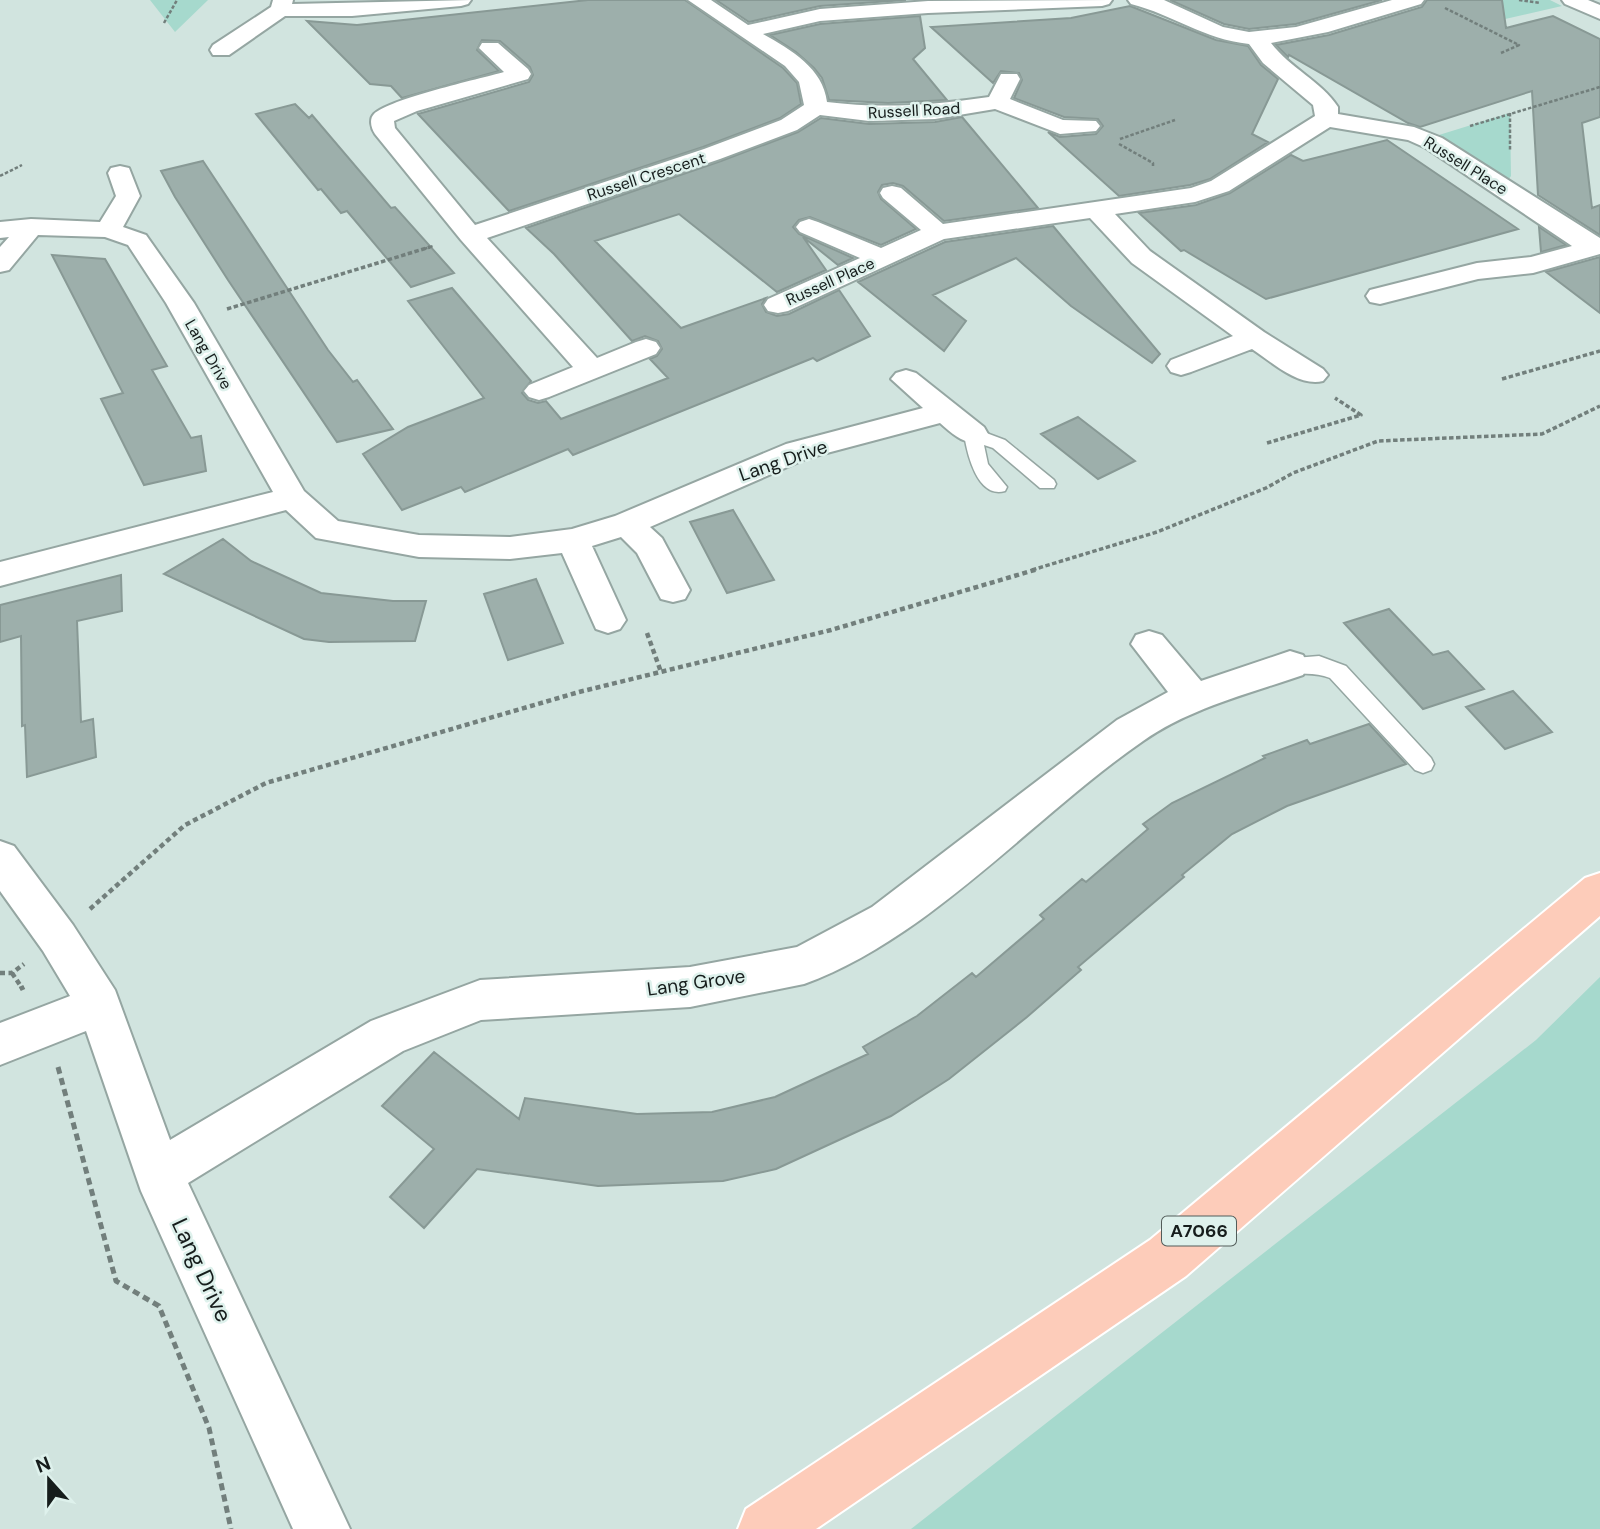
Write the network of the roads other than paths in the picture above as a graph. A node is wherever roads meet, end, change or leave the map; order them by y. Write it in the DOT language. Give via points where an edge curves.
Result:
graph roads {
  1 [pos="460,0"];
  2 [pos="698,0"];
  3 [pos="1102,0"];
  4 [pos="1138,0"];
  5 [pos="1415,0"];
  6 [pos="1572,0"];
  7 [pos="926,3"];
  8 [pos="281,5"];
  9 [pos="1600,13"];
  10 [pos="745,32"];
  11 [pos="1257,40"];
  12 [pos="490,48"];
  13 [pos="221,50"];
  14 [pos="1009,79"];
  15 [pos="997,103"];
  16 [pos="817,108"];
  17 [pos="1326,119"];
  18 [pos="1088,126"];
  19 [pos="120,173"];
  20 [pos="892,193"];
  21 [pos="1096,209"];
  22 [pos="31,227"];
  23 [pos="809,227"];
  24 [pos="0,230"];
  25 [pos="108,230"];
  26 [pos="938,232"];
  27 [pos="470,235"];
  28 [pos="1596,247"];
  29 [pos="882,258"];
  30 [pos="0,264"];
  31 [pos="1380,296"];
  32 [pos="778,305"];
  33 [pos="1254,338"];
  34 [pos="646,348"];
  35 [pos="1181,366"];
  36 [pos="592,370"];
  37 [pos="1313,374"];
  38 [pos="906,379"];
  39 [pos="539,391"];
  40 [pos="945,412"];
  41 [pos="972,434"];
  42 [pos="1047,484"];
  43 [pos="998,487"];
  44 [pos="292,498"];
  45 [pos="627,524"];
  46 [pos="572,540"];
  47 [pos="0,574"];
  48 [pos="673,590"];
  49 [pos="608,620"];
  50 [pos="1149,645"];
  51 [pos="1290,666"];
  52 [pos="1195,699"];
  53 [pos="1423,764"];
  54 [pos="0,858"];
  55 [pos="1600,891"];
  56 [pos="99,1004"];
  57 [pos="0,1044"];
  58 [pos="158,1174"];
  59 [pos="322,1529"];
  60 [pos="766,1529"];
  1 -- 8 [label="street" via="352,10"];
  2 -- 10 [label="street"];
  3 -- 7 [label="street"];
  4 -- 11 [label="street" via="1161,5 1213,31"];
  5 -- 11 [label="street"];
  6 -- 9 [label="street"];
  7 -- 10 [label="street" via="804,16"];
  8 -- 13 [label="street"];
  10 -- 16 [label="street" via="807,74 817,93"];
  11 -- 17 [label="street" via="1271,58 1321,100 1327,107"];
  12 -- 27 [label="street" via="527,80 409,106 383,118 383,129"];
  14 -- 15 [label="street"];
  15 -- 16 [label="street, Russell Road" via="935,112 869,114"];
  15 -- 18 [label="street, Russell Road" via="1060,127"];
  16 -- 27 [label="street, Russell Crescent" via="789,125 712,154"];
  17 -- 21 [label="street, Russell Place" via="1220,186 1195,195"];
  17 -- 28 [label="street, Russell Place" via="1426,139"];
  19 -- 25 [label="street" via="128,196"];
  20 -- 26 [label="street"];
  21 -- 26 [label="street, Russell Place"];
  21 -- 33 [label="street" via="1142,257"];
  22 -- 24 [label="street, Lang Drive"];
  22 -- 25 [label="street, Lang Drive"];
  22 -- 30 [label="street"];
  23 -- 29 [label="street, Russell Place"];
  25 -- 44 [label="street, Lang Drive" via="137,240 190,320"];
  26 -- 29 [label="street, Russell Place"];
  27 -- 36 [label="street"];
  28 -- 31 [label="street, Russell Place" via="1533,265 1477,271"];
  29 -- 32 [label="street, Russell Place"];
  33 -- 35 [label="street"];
  33 -- 37 [label="street"];
  34 -- 36 [label="street"];
  36 -- 39 [label="street"];
  38 -- 40 [label="street"];
  40 -- 41 [label="street"];
  40 -- 45 [label="street, Lang Drive" via="797,452"];
  41 -- 42 [label="lane" via="999,444"];
  41 -- 43 [label="lane" via="979,465"];
  44 -- 46 [label="street, Lang Drive" via="328,530 419,546 510,548"];
  44 -- 47 [label="street"];
  45 -- 46 [label="street, Lang Drive"];
  45 -- 48 [label="street" via="650,546"];
  46 -- 49 [label="street"];
  50 -- 52 [label="street"];
  51 -- 52 [label="street, Lang Grove"];
  51 -- 53 [label="lane" via="1319,664 1338,672"];
  52 -- 58 [label="street, Lang Grove" via="1130,730 887,920 804,965 690,987 480,1000 387,1036"];
  54 -- 56 [label="street, Lang Drive"];
  55 -- 60 [label="main road, A7066" via="1168,1258"];
  56 -- 57 [label="street"];
  56 -- 58 [label="street, Lang Drive"];
  58 -- 59 [label="street, Lang Drive"];
}
